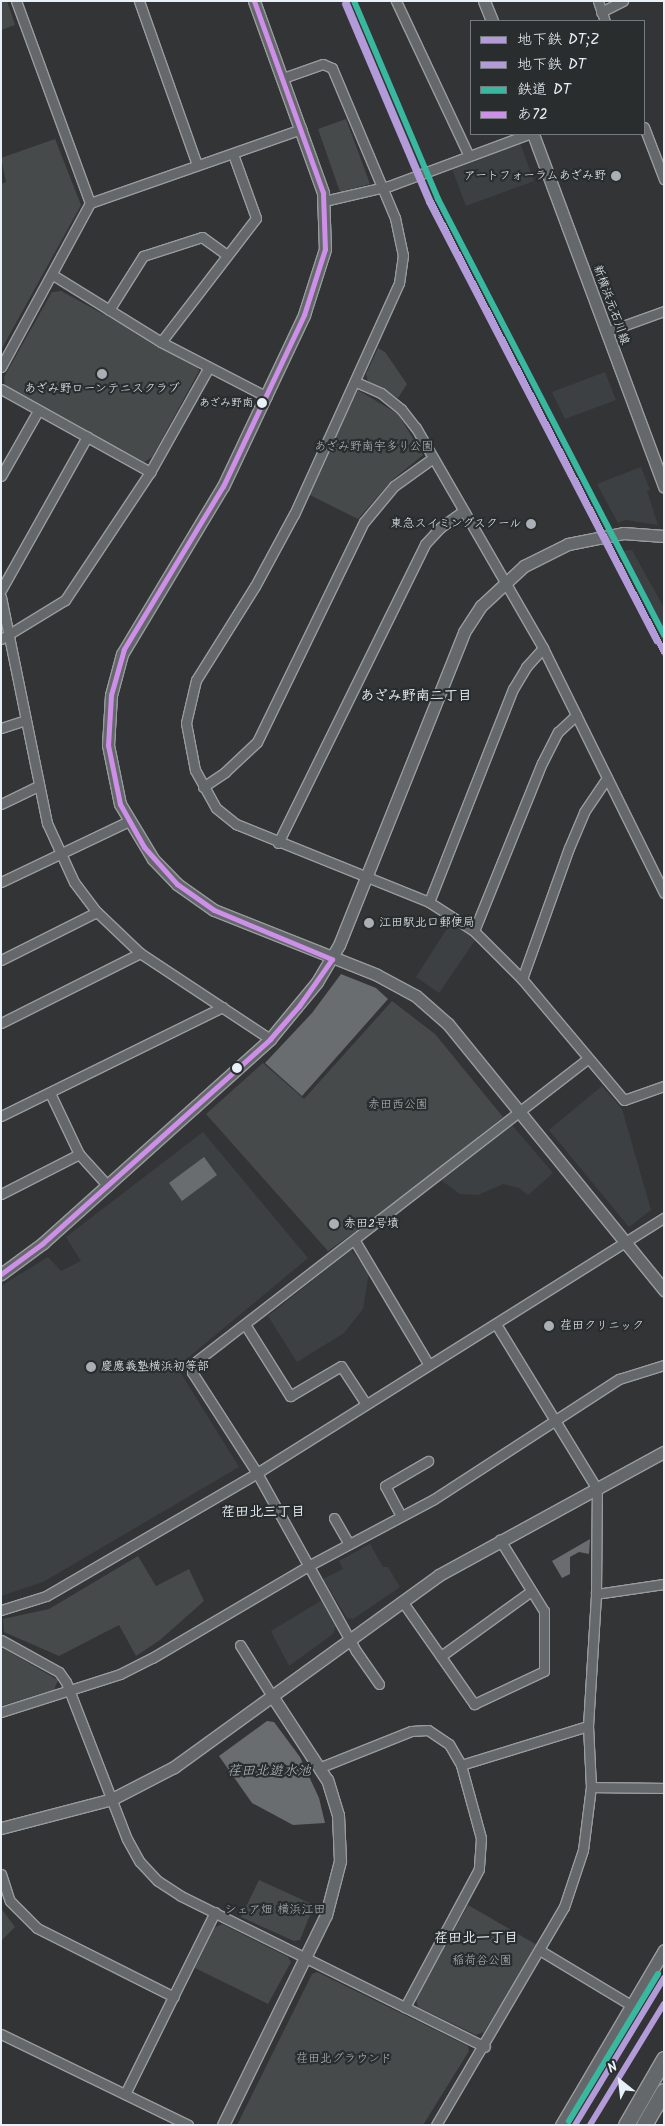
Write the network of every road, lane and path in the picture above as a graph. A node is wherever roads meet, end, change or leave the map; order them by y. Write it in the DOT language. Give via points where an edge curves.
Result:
graph roads {
  1 [pos="16,1"];
  2 [pos="138,1"];
  3 [pos="254,1"];
  4 [pos="396,1"];
  5 [pos="484,1"];
  6 [pos="598,1"];
  7 [pos="623,1"];
  8 [pos="601,12"];
  9 [pos="492,20"];
  10 [pos="605,20"];
  11 [pos="283,78"];
  12 [pos="301,129"];
  13 [pos="645,129"];
  14 [pos="526,135"];
  15 [pos="533,135"];
  16 [pos="233,154"];
  17 [pos="469,156"];
  18 [pos="661,162"];
  19 [pos="197,166"];
  20 [pos="664,179"];
  21 [pos="384,187"];
  22 [pos="324,202"];
  23 [pos="90,203"];
  24 [pos="227,255"];
  25 [pos="53,275"];
  26 [pos="109,310"];
  27 [pos="664,311"];
  28 [pos="606,332"];
  29 [pos="161,342"];
  30 [pos="1,367"];
  31 [pos="209,367"];
  32 [pos="356,382"];
  33 [pos="1,389"];
  34 [pos="267,397"];
  35 [pos="38,411"];
  36 [pos="87,437"];
  37 [pos="433,458"];
  38 [pos="150,472"];
  39 [pos="1,476"];
  40 [pos="664,486"];
  41 [pos="463,511"];
  42 [pos="664,536"];
  43 [pos="504,582"];
  44 [pos="1,590"];
  45 [pos="1,597"];
  46 [pos="11,636"];
  47 [pos="1,639"];
  48 [pos="543,648"];
  49 [pos="576,715"];
  50 [pos="26,720"];
  51 [pos="1,728"];
  52 [pos="607,778"];
  53 [pos="38,786"];
  54 [pos="203,787"];
  55 [pos="1,804"];
  56 [pos="129,820"];
  57 [pos="278,843"];
  58 [pos="59,853"];
  59 [pos="368,879"];
  60 [pos="1,882"];
  61 [pos="664,893"];
  62 [pos="429,902"];
  63 [pos="97,912"];
  64 [pos="474,931"];
  65 [pos="140,953"];
  66 [pos="332,959"];
  67 [pos="1,960"];
  68 [pos="522,979"];
  69 [pos="223,1008"];
  70 [pos="1,1023"];
  71 [pos="270,1039"];
  72 [pos="588,1058"];
  73 [pos="664,1086"];
  74 [pos="50,1093"];
  75 [pos="520,1112"];
  76 [pos="1,1116"];
  77 [pos="79,1154"];
  78 [pos="108,1186"];
  79 [pos="1,1194"];
  80 [pos="664,1218"];
  81 [pos="355,1241"];
  82 [pos="626,1243"];
  83 [pos="1,1274"];
  84 [pos="664,1290"];
  85 [pos="496,1324"];
  86 [pos="246,1326"];
  87 [pos="429,1365"];
  88 [pos="664,1365"];
  89 [pos="366,1404"];
  90 [pos="556,1419"];
  91 [pos="664,1452"];
  92 [pos="428,1461"];
  93 [pos="256,1473"];
  94 [pos="597,1489"];
  95 [pos="401,1516"];
  96 [pos="334,1518"];
  97 [pos="500,1540"];
  98 [pos="349,1544"];
  99 [pos="310,1565"];
  100 [pos="664,1584"];
  101 [pos="531,1591"];
  102 [pos="596,1594"];
  103 [pos="402,1601"];
  104 [pos="1,1610"];
  105 [pos="350,1638"];
  106 [pos="1,1640"];
  107 [pos="240,1644"];
  108 [pos="441,1656"];
  109 [pos="379,1684"];
  110 [pos="71,1691"];
  111 [pos="272,1696"];
  112 [pos="1,1712"];
  113 [pos="588,1726"];
  114 [pos="461,1765"];
  115 [pos="321,1767"];
  116 [pos="591,1787"];
  117 [pos="664,1788"];
  118 [pos="112,1799"];
  119 [pos="1,1828"];
  120 [pos="1,1874"];
  121 [pos="215,1912"];
  122 [pos="664,1950"];
  123 [pos="541,1952"];
  124 [pos="306,1956"];
  125 [pos="174,1997"];
  126 [pos="632,2005"];
  127 [pos="405,2007"];
  128 [pos="1,2034"];
  129 [pos="485,2047"];
  130 [pos="664,2059"];
  131 [pos="664,2090"];
  132 [pos="125,2094"];
  133 [pos="188,2125"];
  134 [pos="223,2125"];
  135 [pos="436,2125"];
  136 [pos="561,2125"];
  137 [pos="626,2125"];
  138 [pos="644,2125"];
  1 -- 23 [label="street"];
  2 -- 19 [label="street"];
  3 -- 11 [label="street"];
  4 -- 17 [label="street"];
  5 -- 9 [label="street"];
  6 -- 8 [label="street"];
  7 -- 8 [label="street"];
  8 -- 10 [label="street"];
  11 -- 12 [label="street"];
  11 -- 21 [label="street" via="323,64 332,68"];
  12 -- 16 [label="street"];
  12 -- 22 [label="street"];
  13 -- 18 [label="street"];
  14 -- 17 [label="street"];
  15 -- 28 [label="street, 新横浜元石川線"];
  16 -- 19 [label="street"];
  16 -- 24 [label="street" via="256,218"];
  17 -- 21 [label="street"];
  18 -- 20 [label="street"];
  19 -- 23 [label="street"];
  21 -- 22 [label="street"];
  21 -- 32 [label="street" via="401,238 399,283"];
  22 -- 34 [label="street" via="325,249 316,285"];
  23 -- 25 [label="street"];
  24 -- 26 [label="street" via="202,238 143,256"];
  24 -- 29 [label="street"];
  25 -- 26 [label="street"];
  25 -- 30 [label="street"];
  26 -- 29 [label="street"];
  27 -- 28 [label="street"];
  28 -- 40 [label="street, 新横浜元石川線"];
  29 -- 31 [label="street"];
  31 -- 34 [label="street"];
  31 -- 38 [label="street"];
  32 -- 37 [label="street" via="381,393 401,408"];
  32 -- 54 [label="street" via="294,514 255,586 196,680 188,708 187,741"];
  33 -- 35 [label="street"];
  34 -- 56 [label="street" via="223,486 122,654 111,695 108,745 120,804"];
  35 -- 36 [label="street"];
  35 -- 39 [label="street"];
  36 -- 38 [label="street"];
  36 -- 44 [label="street"];
  37 -- 41 [label="street"];
  37 -- 54 [label="street" via="394,486 364,522 257,742 225,772"];
  38 -- 46 [label="street" via="65,600"];
  41 -- 43 [label="street"];
  41 -- 57 [label="street" via="425,544"];
  42 -- 43 [label="street" via="623,534 588,538 550,551"];
  43 -- 48 [label="street"];
  43 -- 59 [label="street" via="481,606 464,632"];
  45 -- 46 [label="street"];
  46 -- 47 [label="street"];
  46 -- 50 [label="street"];
  48 -- 49 [label="street"];
  48 -- 62 [label="street" via="513,689"];
  49 -- 52 [label="street"];
  49 -- 64 [label="street" via="558,732 542,764"];
  50 -- 51 [label="street"];
  50 -- 53 [label="street"];
  52 -- 61 [label="street"];
  52 -- 68 [label="street" via="584,812"];
  53 -- 55 [label="street"];
  53 -- 58 [label="street"];
  54 -- 57 [label="street" via="216,808 236,824"];
  56 -- 58 [label="street"];
  56 -- 66 [label="street" via="153,859 197,899 235,920"];
  57 -- 59 [label="street"];
  58 -- 60 [label="street"];
  58 -- 63 [label="street"];
  59 -- 62 [label="street"];
  59 -- 66 [label="street"];
  62 -- 64 [label="street"];
  63 -- 65 [label="street"];
  63 -- 67 [label="street"];
  64 -- 68 [label="street"];
  65 -- 69 [label="street"];
  65 -- 70 [label="street"];
  66 -- 71 [label="street" via="299,1006"];
  66 -- 75 [label="street" via="377,975 416,996 448,1024"];
  68 -- 72 [label="street"];
  69 -- 71 [label="street"];
  69 -- 74 [label="street"];
  71 -- 78 [label="street"];
  72 -- 73 [label="street" via="624,1100"];
  72 -- 75 [label="street"];
  74 -- 76 [label="street"];
  74 -- 77 [label="street"];
  75 -- 81 [label="street"];
  75 -- 82 [label="street"];
  77 -- 78 [label="street"];
  77 -- 79 [label="street"];
  78 -- 83 [label="street" via="33,1252"];
  80 -- 82 [label="street" via="647,1226"];
  81 -- 86 [label="street"];
  81 -- 87 [label="street"];
  82 -- 84 [label="street"];
  82 -- 85 [label="street"];
  85 -- 87 [label="street"];
  85 -- 90 [label="street"];
  86 -- 89 [label="street" via="290,1396 341,1366"];
  86 -- 93 [label="street" via="194,1363 192,1372"];
  87 -- 89 [label="street"];
  88 -- 90 [label="street" via="619,1379"];
  89 -- 93 [label="street"];
  90 -- 94 [label="street"];
  90 -- 95 [label="street" via="434,1499"];
  91 -- 94 [label="street"];
  92 -- 95 [label="street" via="385,1486"];
  93 -- 99 [label="street"];
  93 -- 104 [label="street" via="46,1596"];
  94 -- 97 [label="street"];
  94 -- 102 [label="street"];
  95 -- 98 [label="street"];
  96 -- 98 [label="street"];
  97 -- 101 [label="street"];
  97 -- 103 [label="street" via="439,1575"];
  98 -- 99 [label="street"];
  99 -- 105 [label="street"];
  99 -- 110 [label="street" via="152,1658 120,1674"];
  100 -- 102 [label="street"];
  101 -- 108 [label="street"];
  101 -- 108 [label="street" via="544,1611 544,1671 474,1704"];
  102 -- 113 [label="street"];
  103 -- 105 [label="street"];
  103 -- 108 [label="street"];
  105 -- 109 [label="street"];
  105 -- 111 [label="street"];
  106 -- 110 [label="street" via="59,1672"];
  107 -- 111 [label="street"];
  110 -- 112 [label="street"];
  110 -- 118 [label="street"];
  111 -- 115 [label="street"];
  111 -- 118 [label="street" via="174,1767"];
  113 -- 114 [label="street"];
  113 -- 116 [label="street"];
  114 -- 115 [label="street" via="449,1744 428,1730 411,1731"];
  114 -- 127 [label="street" via="477,1816 482,1854 479,1869"];
  115 -- 124 [label="street" via="338,1815 340,1861 332,1898"];
  116 -- 117 [label="street"];
  116 -- 123 [label="street" via="582,1850 564,1907"];
  118 -- 119 [label="street"];
  118 -- 121 [label="street" via="140,1862 158,1881"];
  120 -- 125 [label="street" via="10,1901 37,1928"];
  121 -- 124 [label="street"];
  121 -- 125 [label="street"];
  122 -- 126 [label="street"];
  123 -- 126 [label="street"];
  123 -- 129 [label="street"];
  124 -- 127 [label="street"];
  124 -- 134 [label="street"];
  125 -- 132 [label="street"];
  126 -- 136 [label="street"];
  127 -- 129 [label="street"];
  128 -- 132 [label="street"];
  129 -- 135 [label="street"];
  130 -- 137 [label="highway"];
  131 -- 138 [label="highway"];
  132 -- 133 [label="street"];
}
